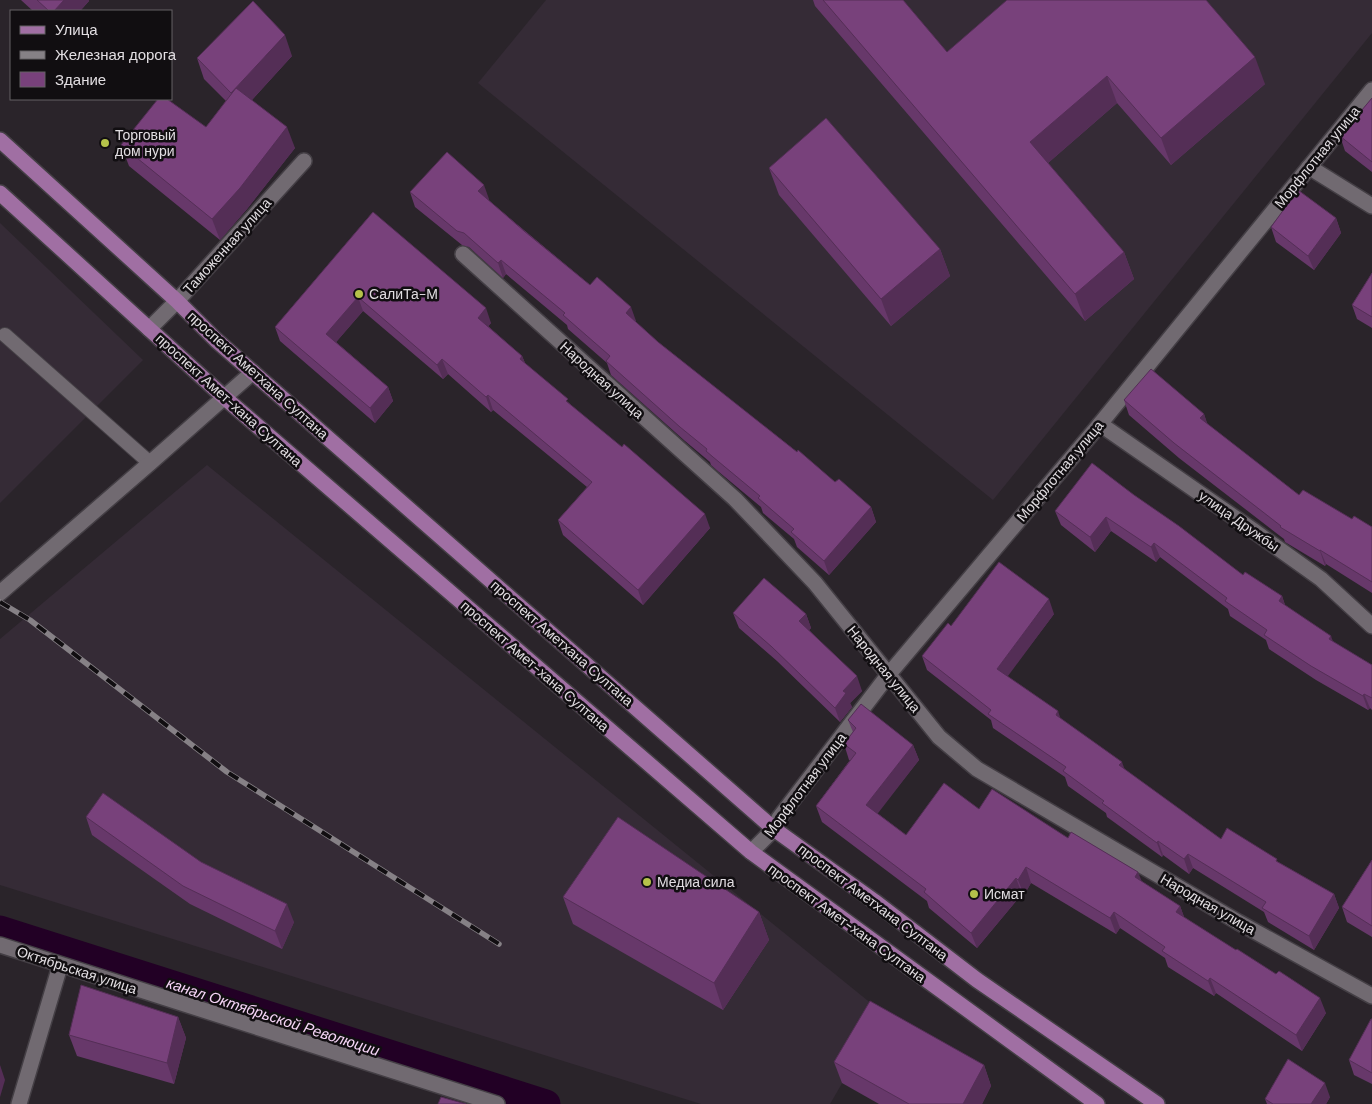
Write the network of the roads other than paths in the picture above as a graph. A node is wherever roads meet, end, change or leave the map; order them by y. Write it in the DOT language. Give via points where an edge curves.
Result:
graph roads {
  1 [pos="1372,90"];
  2 [pos="0,140"];
  3 [pos="304,161"];
  4 [pos="1309,167"];
  5 [pos="0,193"];
  6 [pos="1372,206"];
  7 [pos="463,254"];
  8 [pos="177,301"];
  9 [pos="149,329"];
  10 [pos="5,335"];
  11 [pos="253,372"];
  12 [pos="225,398"];
  13 [pos="1100,424"];
  14 [pos="150,463"];
  15 [pos="0,593"];
  16 [pos="1372,626"];
  17 [pos="889,674"];
  18 [pos="774,829"];
  19 [pos="751,852"];
  20 [pos="0,945"];
  21 [pos="60,966"];
  22 [pos="1372,996"];
  23 [pos="19,1104"];
  24 [pos="497,1104"];
  25 [pos="1097,1104"];
  26 [pos="1158,1104"];
  1 -- 4 [label="street, Морфлотная улица"];
  2 -- 8 [label="main road, проспект Аметхана Султана"];
  3 -- 8 [label="street, Таможенная улица"];
  4 -- 6 [label="street"];
  4 -- 13 [label="street, Морфлотная улица"];
  5 -- 9 [label="main road, проспект Амет-хана Султана"];
  7 -- 17 [label="street, Народная улица" via="735,499 815,584"];
  8 -- 9 [label="street, Таможенная улица"];
  8 -- 11 [label="main road, проспект Аметхана Султана"];
  9 -- 12 [label="main road, проспект Амет-хана Султана"];
  10 -- 14 [label="lane"];
  11 -- 12 [label="street"];
  11 -- 18 [label="main road, проспект Аметхана Султана"];
  12 -- 14 [label="street"];
  12 -- 19 [label="main road, проспект Амет-хана Султана"];
  13 -- 16 [label="street, улица Дружбы" via="1321,579"];
  13 -- 17 [label="street, Морфлотная улица"];
  14 -- 15 [label="street"];
  17 -- 18 [label="street, Морфлотная улица" via="779,818"];
  17 -- 22 [label="street, Народная улица" via="939,737 977,769 1238,922"];
  18 -- 19 [label="street, Морфлотная улица"];
  18 -- 26 [label="main road, проспект Аметхана Султана" via="874,900 977,980"];
  19 -- 25 [label="main road, проспект Амет-хана Султана"];
  20 -- 21 [label="street, Октябрьская улица"];
  21 -- 23 [label="street"];
  21 -- 24 [label="street, Октябрьская улица"];
}
